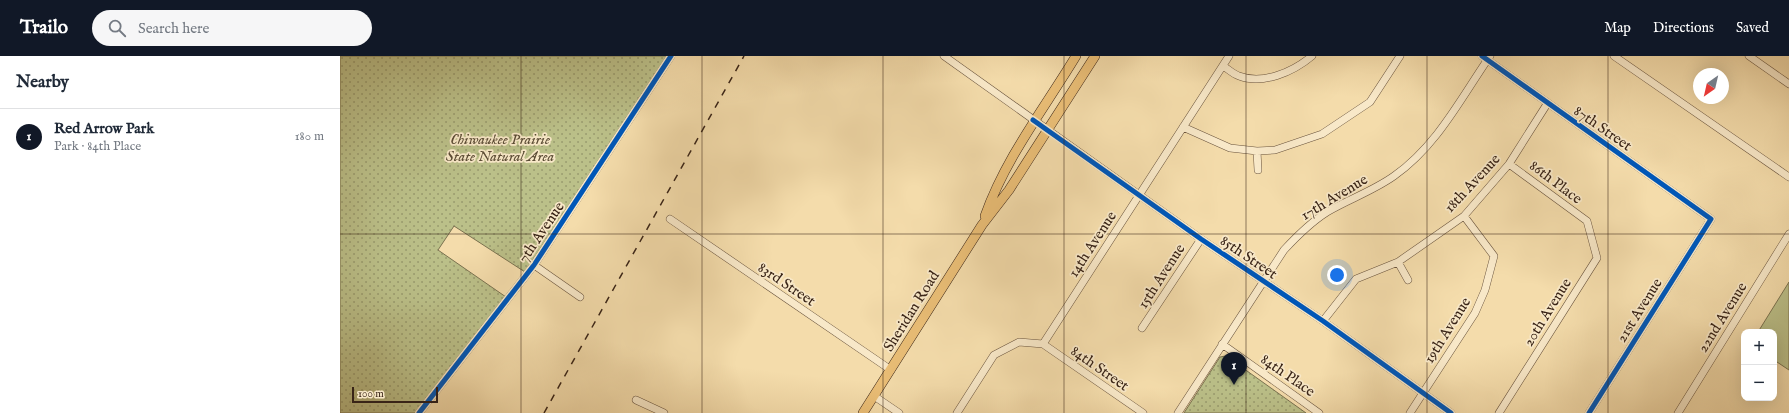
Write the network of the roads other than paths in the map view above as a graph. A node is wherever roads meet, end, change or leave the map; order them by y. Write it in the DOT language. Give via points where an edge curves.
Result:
graph roads {
  1 [pos="671,56"];
  2 [pos="944,56"];
  3 [pos="1076,56"];
  4 [pos="1095,56"];
  5 [pos="1229,56"];
  6 [pos="1312,56"];
  7 [pos="1400,56"];
  8 [pos="1614,56"];
  9 [pos="1749,56"];
  10 [pos="1486,57"];
  11 [pos="1223,66"];
  12 [pos="1789,84"];
  13 [pos="1547,104"];
  14 [pos="1033,120"];
  15 [pos="1183,127"];
  16 [pos="1046,130"];
  17 [pos="1256,151"];
  18 [pos="1509,164"];
  19 [pos="1258,170"];
  20 [pos="1789,177"];
  21 [pos="1139,195"];
  22 [pos="1464,216"];
  23 [pos="670,219"];
  24 [pos="1710,219"];
  25 [pos="1587,221"];
  26 [pos="982,225"];
  27 [pos="1789,234"];
  28 [pos="1201,239"];
  29 [pos="1398,262"];
  30 [pos="534,265"];
  31 [pos="1408,280"];
  32 [pos="1263,281"];
  33 [pos="580,297"];
  34 [pos="1323,321"];
  35 [pos="1142,328"];
  36 [pos="1043,344"];
  37 [pos="1222,344"];
  38 [pos="891,370"];
  39 [pos="1423,392"];
  40 [pos="874,396"];
  41 [pos="636,400"];
  42 [pos="419,413"];
  43 [pos="664,413"];
  44 [pos="863,413"];
  45 [pos="898,413"];
  46 [pos="957,413"];
  47 [pos="1143,413"];
  48 [pos="1178,413"];
  49 [pos="1319,413"];
  50 [pos="1410,413"];
  51 [pos="1451,413"];
  52 [pos="1499,413"];
  53 [pos="1589,413"];
  54 [pos="1678,413"];
  1 -- 30 [label="street, 7th Avenue"];
  2 -- 14 [label="street, 85th Street"];
  3 -- 14 [label="main road, Sheridan Road"];
  4 -- 16 [label="main road, Sheridan Road"];
  5 -- 11 [label="street, 14th Avenue"];
  6 -- 11 [label="street" via="1293,70 1260,80 1238,76"];
  7 -- 17 [label="street" via="1370,102 1322,134 1275,150"];
  8 -- 20 [label="street"];
  9 -- 12 [label="street"];
  10 -- 13 [label="street, 87th Street"];
  10 -- 32 [label="street, 17th Avenue" via="1441,130 1424,150 1394,176 1327,212 1300,232"];
  11 -- 15 [label="street, 14th Avenue"];
  13 -- 18 [label="street, 18th Avenue"];
  13 -- 24 [label="street, 87th Street"];
  14 -- 16 [label="street, 85th Street"];
  14 -- 26 [label="main road, Sheridan Road" via="993,195"];
  15 -- 17 [label="street" via="1230,148"];
  15 -- 21 [label="street, 14th Avenue"];
  16 -- 21 [label="street, 85th Street"];
  16 -- 26 [label="main road, Sheridan Road" via="1009,190"];
  17 -- 19 [label="street"];
  18 -- 22 [label="street, 18th Avenue"];
  18 -- 25 [label="street, 86th Place"];
  21 -- 28 [label="street, 85th Street"];
  21 -- 36 [label="street, 14th Avenue"];
  22 -- 29 [label="street, 18th Avenue"];
  22 -- 39 [label="street, 19th Avenue" via="1494,256 1485,290 1475,312"];
  23 -- 38 [label="street, 83rd Street"];
  24 -- 53 [label="street, 21st Avenue"];
  25 -- 52 [label="street, 20th Avenue" via="1597,258"];
  26 -- 38 [label="main road, Sheridan Road"];
  27 -- 54 [label="street, 22nd Avenue"];
  28 -- 32 [label="street, 85th Street"];
  28 -- 35 [label="street, 15th Avenue"];
  29 -- 31 [label="street"];
  29 -- 34 [label="street, 18th Avenue" via="1356,278"];
  30 -- 33 [label="street"];
  30 -- 42 [label="street, 7th Avenue"];
  32 -- 34 [label="street, 85th Street"];
  32 -- 37 [label="street, 17th Avenue"];
  34 -- 39 [label="street, 85th Street"];
  36 -- 46 [label="street" via="1019,342 994,355"];
  36 -- 47 [label="street, 84th Street"];
  37 -- 48 [label="street, 17th Avenue"];
  37 -- 49 [label="street, 84th Place"];
  38 -- 40 [label="main road, Sheridan Road"];
  39 -- 50 [label="street, 19th Avenue"];
  39 -- 51 [label="street, 85th Street"];
  40 -- 44 [label="main road, Sheridan Road"];
  40 -- 45 [label="street"];
  41 -- 43 [label="street"];
}
